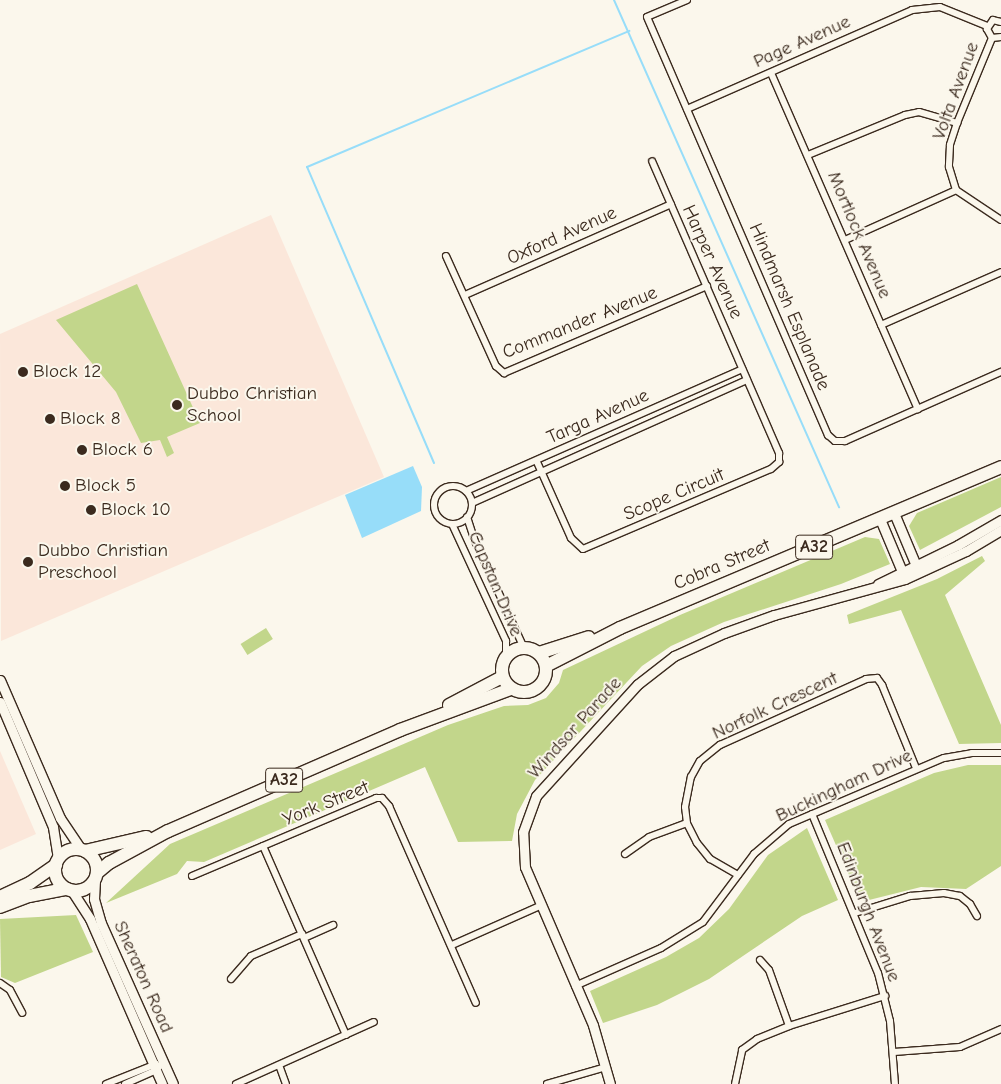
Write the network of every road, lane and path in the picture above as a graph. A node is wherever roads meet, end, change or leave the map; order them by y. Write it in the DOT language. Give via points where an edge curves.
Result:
graph roads {
  1 [pos="687,0"];
  2 [pos="1000,19"];
  3 [pos="987,26"];
  4 [pos="1001,37"];
  5 [pos="992,38"];
  6 [pos="771,73"];
  7 [pos="687,109"];
  8 [pos="957,123"];
  9 [pos="808,156"];
  10 [pos="652,161"];
  11 [pos="956,190"];
  12 [pos="671,204"];
  13 [pos="1001,220"];
  14 [pos="845,240"];
  15 [pos="446,256"];
  16 [pos="1001,272"];
  17 [pos="707,286"];
  18 [pos="464,295"];
  19 [pos="881,325"];
  20 [pos="1001,372"];
  21 [pos="745,374"];
  22 [pos="918,409"];
  23 [pos="1001,461"];
  24 [pos="537,462"];
  25 [pos="1001,467"];
  26 [pos="542,473"];
  27 [pos="466,491"];
  28 [pos="472,503"];
  29 [pos="894,513"];
  30 [pos="467,517"];
  31 [pos="880,519"];
  32 [pos="1001,520"];
  33 [pos="452,524"];
  34 [pos="1001,530"];
  35 [pos="917,569"];
  36 [pos="904,575"];
  37 [pos="620,628"];
  38 [pos="524,648"];
  39 [pos="538,653"];
  40 [pos="506,657"];
  41 [pos="546,666"];
  42 [pos="502,677"];
  43 [pos="0,680"];
  44 [pos="511,689"];
  45 [pos="0,702"];
  46 [pos="400,730"];
  47 [pos="1001,753"];
  48 [pos="28,755"];
  49 [pos="916,768"];
  50 [pos="812,814"];
  51 [pos="687,824"];
  52 [pos="168,831"];
  53 [pos="263,846"];
  54 [pos="83,850"];
  55 [pos="625,854"];
  56 [pos="57,862"];
  57 [pos="738,875"];
  58 [pos="192,876"];
  59 [pos="96,877"];
  60 [pos="69,890"];
  61 [pos="0,897"];
  62 [pos="0,906"];
  63 [pos="540,906"];
  64 [pos="855,913"];
  65 [pos="977,916"];
  66 [pos="333,925"];
  67 [pos="303,936"];
  68 [pos="452,946"];
  69 [pos="760,960"];
  70 [pos="231,979"];
  71 [pos="0,984"];
  72 [pos="575,986"];
  73 [pos="884,996"];
  74 [pos="476,1003"];
  75 [pos="22,1012"];
  76 [pos="374,1022"];
  77 [pos="788,1026"];
  78 [pos="1001,1029"];
  79 [pos="346,1035"];
  80 [pos="894,1052"];
  81 [pos="279,1065"];
  82 [pos="158,1066"];
  83 [pos="606,1067"];
  84 [pos="106,1084"];
  85 [pos="125,1084"];
  86 [pos="162,1084"];
  87 [pos="173,1084"];
  88 [pos="236,1084"];
  89 [pos="286,1084"];
  90 [pos="547,1084"];
  91 [pos="610,1084"];
  92 [pos="735,1084"];
  93 [pos="895,1084"];
  1 -- 7 [label="street, Hindmarsh Esplanade" via="647,17"];
  2 -- 3 [label="street"];
  3 -- 5 [label="street"];
  3 -- 6 [label="street, Page Avenue" via="945,8 912,10"];
  4 -- 5 [label="street"];
  5 -- 8 [label="street, Volta Avenue"];
  6 -- 7 [label="street, Page Avenue"];
  6 -- 9 [label="street, Mortlock Avenue"];
  7 -- 22 [label="street, Hindmarsh Esplanade" via="828,435 836,441 845,441"];
  8 -- 9 [label="street" via="919,112 905,115"];
  8 -- 11 [label="street, Volta Avenue" via="950,145 949,167"];
  9 -- 14 [label="street, Mortlock Avenue"];
  10 -- 12 [label="street, Harper Avenue"];
  11 -- 13 [label="street"];
  11 -- 14 [label="street"];
  12 -- 17 [label="street, Harper Avenue"];
  12 -- 18 [label="street, Oxford Avenue"];
  14 -- 19 [label="street, Mortlock Avenue"];
  15 -- 18 [label="street, Commander Avenue"];
  16 -- 19 [label="street"];
  17 -- 18 [label="street, Commander Avenue" via="504,373 496,366"];
  17 -- 21 [label="street, Harper Avenue"];
  19 -- 22 [label="street, Mortlock Avenue"];
  20 -- 22 [label="street, Hindmarsh Esplanade"];
  21 -- 24 [label="street, Targa Avenue"];
  21 -- 26 [label="street, Targa Avenue"];
  21 -- 26 [label="street, Scope Circuit" via="779,453 779,462 771,469 583,549 572,538"];
  23 -- 29 [label="highway, Cobra Street / A32" via="923,494"];
  24 -- 26 [label="street, Scope Circuit"];
  24 -- 27 [label="street, Targa Avenue"];
  25 -- 29 [label="highway, Cobra Street / A32"];
  26 -- 28 [label="street, Targa Avenue"];
  27 -- 28 [label="street"];
  27 -- 33 [label="street" via="456,486 446,487 435,498 434,508 438,517"];
  28 -- 30 [label="street"];
  29 -- 31 [label="highway, Cobra Street / A32"];
  29 -- 35 [label="street"];
  30 -- 33 [label="street"];
  30 -- 38 [label="street, Capstan Drive" via="474,540"];
  31 -- 36 [label="street"];
  31 -- 37 [label="highway, Cobra Street / A32"];
  32 -- 35 [label="street, Windsor Parade"];
  33 -- 40 [label="street, Capstan Drive" via="506,641"];
  34 -- 35 [label="street, Windsor Parade"];
  35 -- 36 [label="street, Windsor Parade"];
  36 -- 63 [label="street, Windsor Parade" via="865,591 724,632 674,656 638,684 548,780 528,812 522,848 525,867"];
  37 -- 39 [label="highway, Cobra Street / A32"];
  37 -- 41 [label="highway, Cobra Street / A32"];
  38 -- 39 [label="highway"];
  38 -- 40 [label="highway"];
  39 -- 41 [label="highway"];
  40 -- 42 [label="highway"];
  41 -- 44 [label="highway, A32" via="544,681 539,687 526,693"];
  42 -- 44 [label="highway"];
  42 -- 46 [label="highway, A32"];
  43 -- 48 [label="street"];
  44 -- 46 [label="highway, A32"];
  45 -- 48 [label="street"];
  46 -- 52 [label="highway, A32"];
  47 -- 49 [label="street, Buckingham Drive" via="972,753"];
  48 -- 54 [label="street" via="63,824"];
  48 -- 56 [label="street" via="53,827"];
  49 -- 50 [label="street, Buckingham Drive"];
  49 -- 51 [label="street, Norfolk Crescent" via="882,685 876,678 866,679 720,745 700,761 690,777 684,807"];
  50 -- 57 [label="street, Buckingham Drive" via="770,838"];
  50 -- 64 [label="street, Edinburgh Avenue"];
  51 -- 55 [label="street" via="650,837"];
  51 -- 57 [label="street, Norfolk Crescent" via="710,859"];
  52 -- 54 [label="highway, A32"];
  52 -- 59 [label="highway, A32"];
  53 -- 58 [label="street"];
  53 -- 67 [label="street"];
  53 -- 68 [label="street, York Street" via="382,798 389,806"];
  54 -- 56 [label="highway, A32" via="69,850"];
  54 -- 59 [label="highway" via="93,858"];
  56 -- 60 [label="highway" via="57,879"];
  56 -- 61 [label="highway, A32" via="30,883"];
  57 -- 72 [label="street, Buckingham Drive" via="717,907 684,936"];
  59 -- 60 [label="highway, A32" via="85,889"];
  59 -- 82 [label="street, Sheraton Road" via="94,899 101,923"];
  60 -- 62 [label="highway, A32" via="29,896"];
  60 -- 82 [label="street, Sheraton Road" via="90,919"];
  63 -- 68 [label="street"];
  63 -- 72 [label="street, Windsor Parade"];
  64 -- 65 [label="street" via="910,896 944,893 960,896"];
  64 -- 73 [label="street, Edinburgh Avenue"];
  66 -- 67 [label="street"];
  67 -- 70 [label="street" via="251,956"];
  67 -- 79 [label="street"];
  68 -- 74 [label="street, York Street"];
  69 -- 77 [label="street" via="768,970"];
  71 -- 75 [label="street" via="10,990"];
  72 -- 83 [label="street, Windsor Parade" via="593,1025"];
  73 -- 77 [label="street"];
  73 -- 80 [label="street, Edinburgh Avenue"];
  76 -- 79 [label="street"];
  77 -- 92 [label="street" via="757,1039 742,1050"];
  78 -- 80 [label="street" via="960,1047"];
  79 -- 81 [label="street"];
  80 -- 93 [label="street, Edinburgh Avenue"];
  81 -- 88 [label="street"];
  81 -- 89 [label="street"];
  82 -- 84 [label="street"];
  82 -- 85 [label="street"];
  82 -- 86 [label="street, Sheraton Road"];
  82 -- 87 [label="street, Sheraton Road"];
  83 -- 90 [label="street"];
  83 -- 91 [label="street, Windsor Parade"];
}
